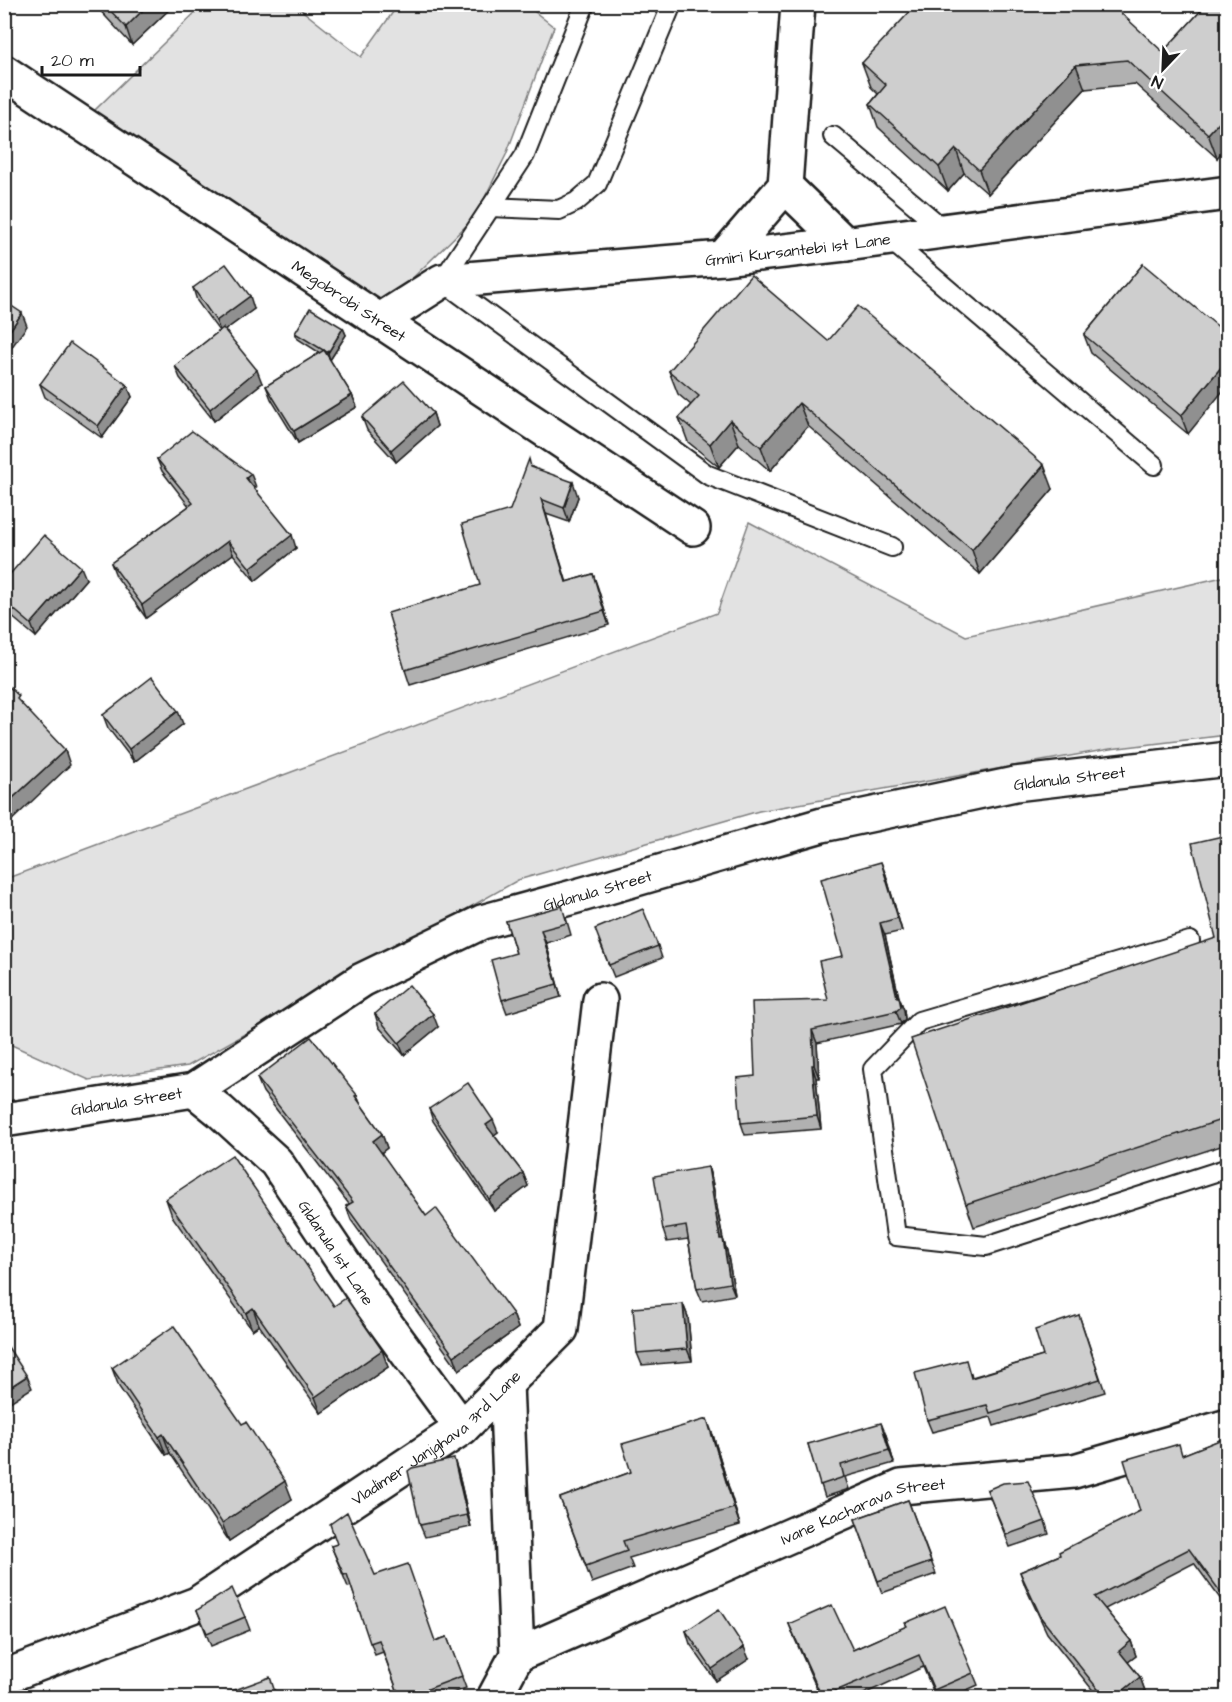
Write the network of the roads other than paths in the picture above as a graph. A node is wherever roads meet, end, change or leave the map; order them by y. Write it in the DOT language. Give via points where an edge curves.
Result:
graph roads {
  1 [pos="585,4"];
  2 [pos="672,4"];
  3 [pos="798,4"];
  4 [pos="4,72"];
  5 [pos="833,136"];
  6 [pos="785,186"];
  7 [pos="1227,193"];
  8 [pos="491,207"];
  9 [pos="946,231"];
  10 [pos="889,239"];
  11 [pos="845,244"];
  12 [pos="723,258"];
  13 [pos="442,281"];
  14 [pos="379,321"];
  15 [pos="1154,465"];
  16 [pos="693,528"];
  17 [pos="892,547"];
  18 [pos="1227,759"];
  19 [pos="1190,941"];
  20 [pos="600,1000"];
  21 [pos="194,1090"];
  22 [pos="4,1120"];
  23 [pos="1227,1168"];
  24 [pos="506,1383"];
  25 [pos="1227,1426"];
  26 [pos="462,1428"];
  27 [pos="517,1654"];
  28 [pos="4,1677"];
  29 [pos="494,1698"];
  1 -- 8 [label="lane" via="525,155"];
  2 -- 8 [label="lane" via="597,184 559,210"];
  3 -- 6 [label="street"];
  4 -- 14 [label="street, Megobrobi Street"];
  5 -- 9 [label="lane"];
  6 -- 11 [label="street"];
  6 -- 12 [label="street"];
  7 -- 9 [label="street, Gmiri Kursantebi 1st Lane"];
  8 -- 13 [label="lane"];
  9 -- 10 [label="street, Gmiri Kursantebi 1st Lane"];
  10 -- 11 [label="street, Gmiri Kursantebi 1st Lane"];
  10 -- 15 [label="lane"];
  11 -- 12 [label="street, Gmiri Kursantebi 1st Lane"];
  12 -- 13 [label="street, Gmiri Kursantebi 1st Lane"];
  13 -- 14 [label="street, Gmiri Kursantebi 1st Lane"];
  13 -- 17 [label="lane" via="708,475"];
  14 -- 16 [label="street, Megobrobi Street"];
  18 -- 21 [label="street, Gldanula Street" via="1015,784 822,825 482,922 362,980"];
  19 -- 23 [label="lane" via="919,1021 873,1069 896,1236 986,1246"];
  20 -- 24 [label="street, Vladimer Janjghava 3rd Lane" via="561,1329"];
  21 -- 22 [label="street, Gldanula Street"];
  21 -- 26 [label="street, Gldanula 1st Lane" via="276,1162 372,1305"];
  24 -- 26 [label="street, Vladimer Janjghava 3rd Lane"];
  24 -- 27 [label="street"];
  25 -- 27 [label="street, Ivane Kacharava Street" via="1074,1471 901,1487"];
  26 -- 28 [label="street, Vladimer Janjghava 3rd Lane" via="197,1604"];
  27 -- 29 [label="street"];
}
